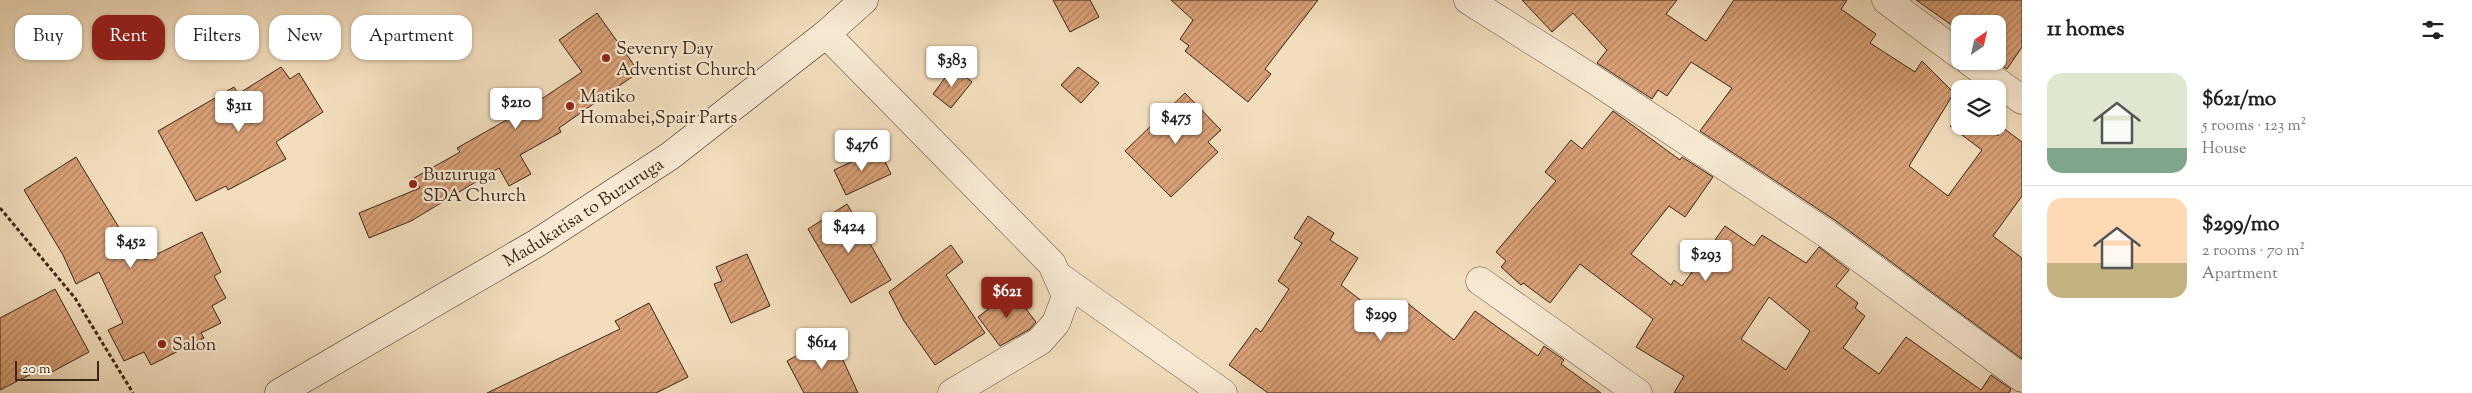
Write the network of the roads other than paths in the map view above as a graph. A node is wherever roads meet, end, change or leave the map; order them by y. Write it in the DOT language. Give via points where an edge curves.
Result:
graph roads {
  1 [pos="864,0"];
  2 [pos="1468,0"];
  3 [pos="1886,0"];
  4 [pos="826,34"];
  5 [pos="1951,48"];
  6 [pos="1981,70"];
  7 [pos="2022,100"];
  8 [pos="1057,275"];
  9 [pos="1480,281"];
  10 [pos="2022,378"];
  11 [pos="279,393"];
  12 [pos="952,393"];
  13 [pos="1223,393"];
  14 [pos="1638,393"];
  1 -- 4 [label="street, Madukatisa to Buzuruga"];
  2 -- 10 [label="street" via="1827,234"];
  3 -- 5 [label="street"];
  4 -- 8 [label="street" via="1052,264"];
  4 -- 11 [label="street, Madukatisa to Buzuruga" via="670,156 537,242"];
  6 -- 7 [label="street"];
  8 -- 12 [label="street" via="1066,296 1056,323 1040,341"];
  8 -- 13 [label="street"];
  9 -- 14 [label="street"];
}
